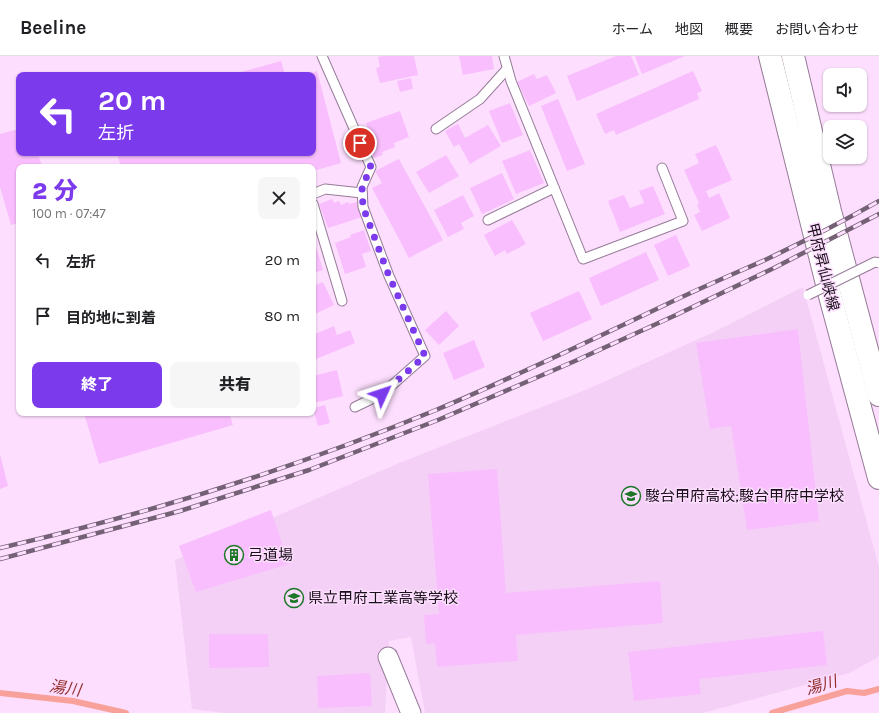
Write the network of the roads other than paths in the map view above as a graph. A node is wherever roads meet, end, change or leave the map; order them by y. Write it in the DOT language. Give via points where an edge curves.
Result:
graph roads {
  1 [pos="322,56"];
  2 [pos="504,56"];
  3 [pos="770,56"];
  4 [pos="793,56"];
  5 [pos="508,69"];
  6 [pos="436,129"];
  7 [pos="662,168"];
  8 [pos="554,188"];
  9 [pos="316,192"];
  10 [pos="362,192"];
  11 [pos="316,214"];
  12 [pos="488,220"];
  13 [pos="879,263"];
  14 [pos="808,296"];
  15 [pos="342,301"];
  16 [pos="879,395"];
  17 [pos="355,407"];
  18 [pos="879,478"];
  19 [pos="388,657"];
  20 [pos="411,713"];
  1 -- 10 [label="lane" via="371,167"];
  2 -- 5 [label="lane"];
  3 -- 18 [label="main road, 甲府昇仙峡線"];
  4 -- 16 [label="main road, 甲府昇仙峡線" via="830,211"];
  5 -- 6 [label="lane" via="480,99"];
  5 -- 8 [label="lane"];
  7 -- 8 [label="lane" via="682,221 583,259"];
  8 -- 12 [label="lane"];
  9 -- 10 [label="lane" via="325,188"];
  10 -- 17 [label="lane" via="363,207 389,276 425,356 382,394"];
  11 -- 15 [label="lane"];
  13 -- 14 [label="lane, bridge" via="875,262"];
  19 -- 20 [label="street"];
}
